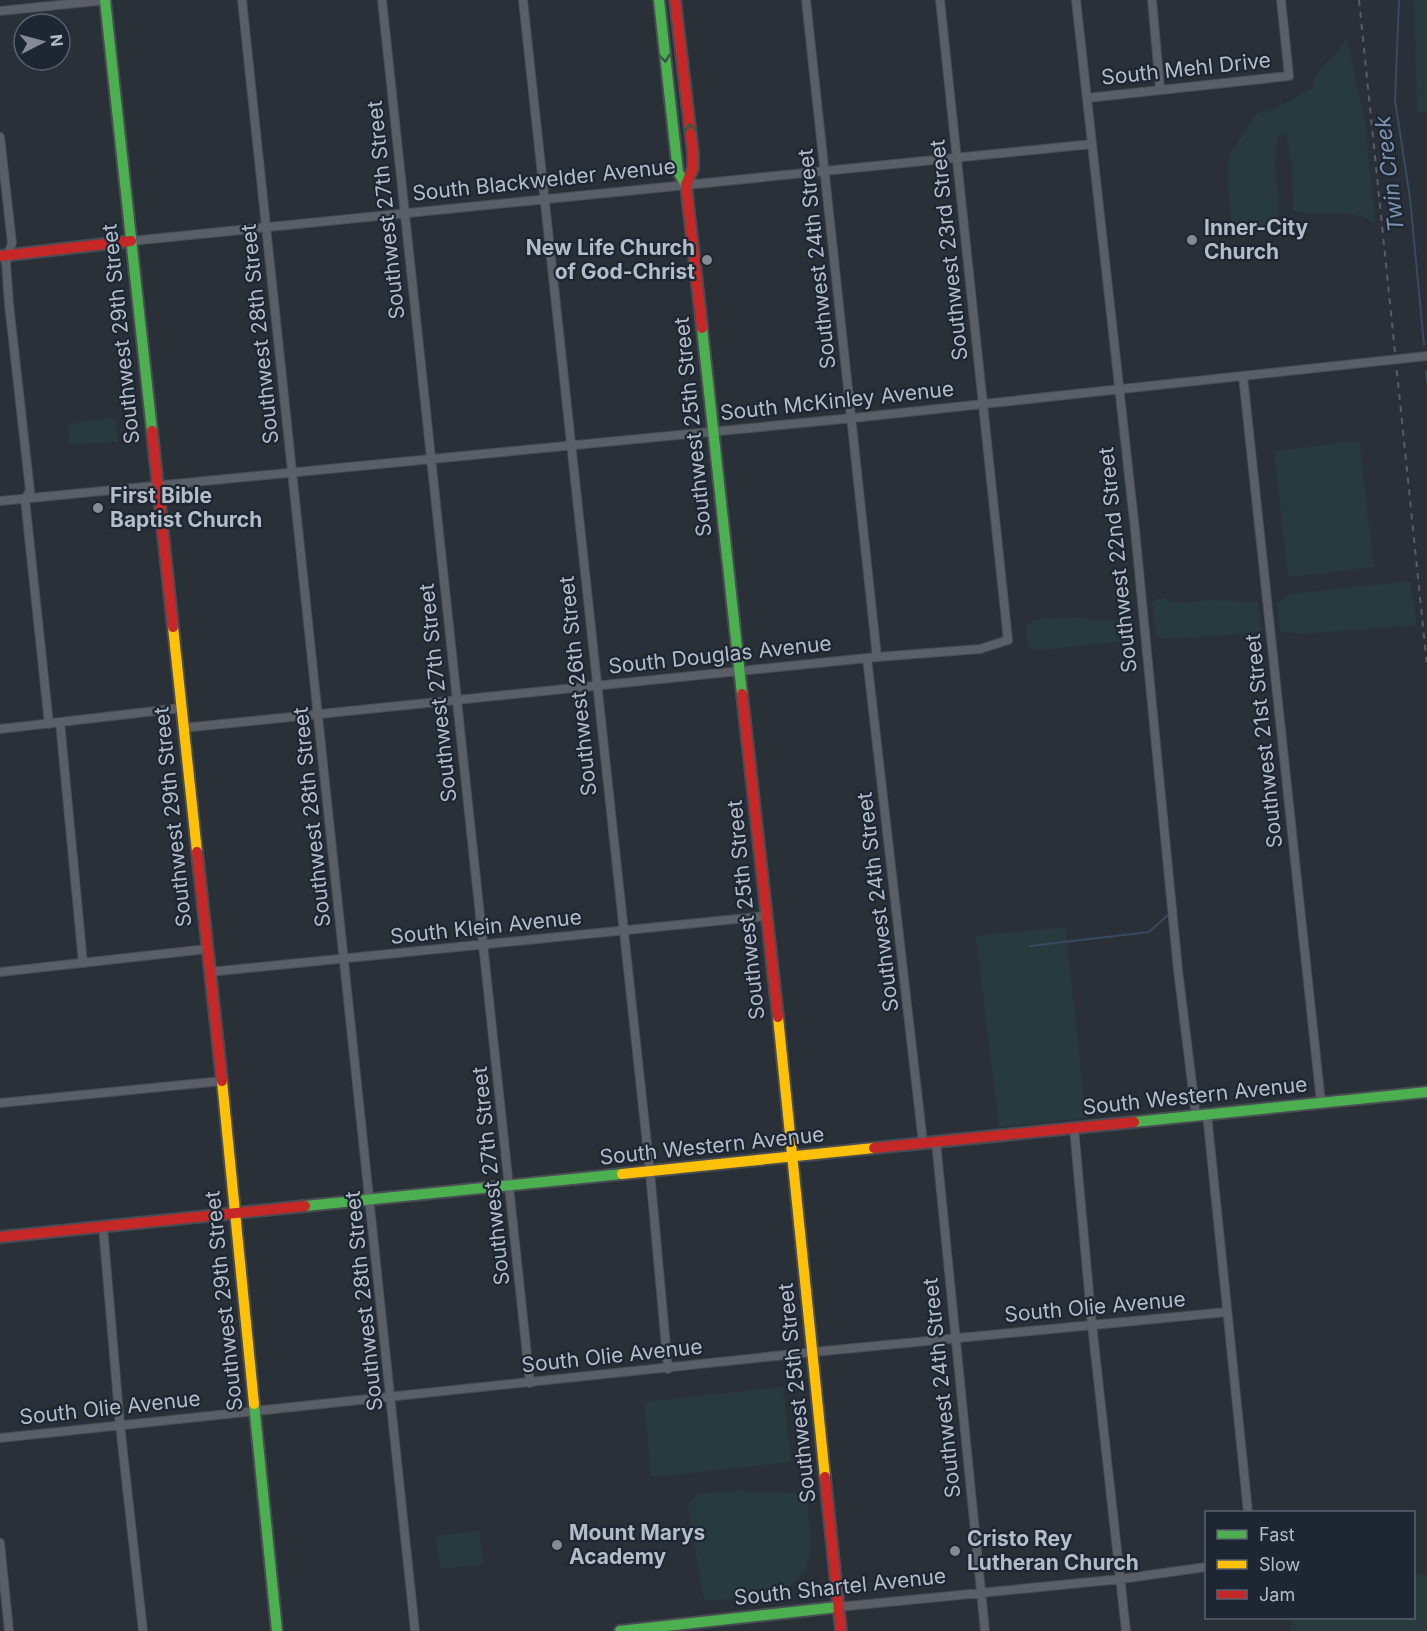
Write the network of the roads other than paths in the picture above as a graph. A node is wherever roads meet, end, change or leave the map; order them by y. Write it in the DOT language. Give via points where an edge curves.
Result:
graph roads {
  1 [pos="106,0"];
  2 [pos="243,0"];
  3 [pos="382,0"];
  4 [pos="523,0"];
  5 [pos="658,0"];
  6 [pos="675,0"];
  7 [pos="806,0"];
  8 [pos="940,0"];
  9 [pos="1076,0"];
  10 [pos="1152,0"];
  11 [pos="1281,0"];
  12 [pos="0,11"];
  13 [pos="1160,88"];
  14 [pos="1087,98"];
  15 [pos="0,137"];
  16 [pos="1092,144"];
  17 [pos="958,157"];
  18 [pos="825,170"];
  19 [pos="686,185"];
  20 [pos="544,199"];
  21 [pos="404,213"];
  22 [pos="266,228"];
  23 [pos="131,241"];
  24 [pos="4,255"];
  25 [pos="1427,356"];
  26 [pos="1243,376"];
  27 [pos="1117,390"];
  28 [pos="983,404"];
  29 [pos="853,418"];
  30 [pos="712,432"];
  31 [pos="571,445"];
  32 [pos="431,459"];
  33 [pos="292,474"];
  34 [pos="157,485"];
  35 [pos="25,499"];
  36 [pos="0,501"];
  37 [pos="1008,640"];
  38 [pos="877,657"];
  39 [pos="867,658"];
  40 [pos="739,671"];
  41 [pos="596,687"];
  42 [pos="457,702"];
  43 [pos="181,708"];
  44 [pos="319,713"];
  45 [pos="60,722"];
  46 [pos="49,724"];
  47 [pos="183,728"];
  48 [pos="0,729"];
  49 [pos="766,916"];
  50 [pos="622,931"];
  51 [pos="484,946"];
  52 [pos="207,950"];
  53 [pos="345,958"];
  54 [pos="83,963"];
  55 [pos="0,972"];
  56 [pos="209,972"];
  57 [pos="222,1081"];
  58 [pos="1427,1092"];
  59 [pos="0,1102"];
  60 [pos="1321,1102"];
  61 [pos="1202,1115"];
  62 [pos="1074,1128"];
  63 [pos="936,1142"];
  64 [pos="923,1143"];
  65 [pos="793,1157"];
  66 [pos="650,1172"];
  67 [pos="511,1186"];
  68 [pos="371,1200"];
  69 [pos="235,1214"];
  70 [pos="103,1227"];
  71 [pos="0,1237"];
  72 [pos="1227,1312"];
  73 [pos="1092,1325"];
  74 [pos="955,1338"];
  75 [pos="813,1352"];
  76 [pos="668,1369"];
  77 [pos="530,1383"];
  78 [pos="392,1397"];
  79 [pos="255,1411"];
  80 [pos="120,1425"];
  81 [pos="0,1438"];
  82 [pos="1248,1511"];
  83 [pos="0,1543"];
  84 [pos="1205,1567"];
  85 [pos="1121,1580"];
  86 [pos="981,1592"];
  87 [pos="838,1607"];
  88 [pos="694,1626"];
  89 [pos="9,1631"];
  90 [pos="143,1631"];
  91 [pos="277,1631"];
  92 [pos="415,1631"];
  93 [pos="620,1631"];
  94 [pos="841,1631"];
  95 [pos="985,1631"];
  96 [pos="1126,1631"];
  1 -- 12 [label="street"];
  1 -- 23 [label="main road, Southwest 29th Street"];
  2 -- 22 [label="street, Southwest 28th Street"];
  3 -- 21 [label="street, Southwest 27th Street"];
  4 -- 20 [label="street, Southwest 26th Street"];
  5 -- 19 [label="main road, Southwest 25th Street, one-way" via="678,172"];
  19 -- 6 [label="main road, Southwest 25th Street, one-way" via="693,168 693,154"];
  7 -- 18 [label="street, Southwest 24th Street"];
  8 -- 17 [label="street, Southwest 23rd Street"];
  9 -- 14 [label="street, Southwest 22nd Street"];
  10 -- 13 [label="street"];
  11 -- 13 [label="street, South Mehl Drive" via="1289,76"];
  13 -- 14 [label="street, South Mehl Drive"];
  14 -- 16 [label="street, Southwest 22nd Street"];
  15 -- 24 [label="street" via="12,243"];
  16 -- 17 [label="street, South Blackwelder Avenue"];
  16 -- 27 [label="street, Southwest 22nd Street"];
  17 -- 18 [label="street, South Blackwelder Avenue"];
  17 -- 28 [label="street, Southwest 23rd Street"];
  18 -- 19 [label="street, South Blackwelder Avenue"];
  18 -- 29 [label="street, Southwest 24th Street"];
  19 -- 20 [label="street, South Blackwelder Avenue"];
  19 -- 30 [label="main road, Southwest 25th Street"];
  20 -- 21 [label="street, South Blackwelder Avenue"];
  20 -- 31 [label="street, Southwest 26th Street"];
  21 -- 22 [label="street, South Blackwelder Avenue"];
  21 -- 32 [label="street, Southwest 27th Street"];
  22 -- 23 [label="street, South Blackwelder Avenue"];
  22 -- 33 [label="street, Southwest 28th Street"];
  23 -- 24 [label="main road, South Blackwelder Avenue"];
  23 -- 34 [label="main road, Southwest 29th Street"];
  24 -- 35 [label="street" via="30,491"];
  25 -- 26 [label="street, South McKinley Avenue"];
  26 -- 27 [label="street, South McKinley Avenue"];
  26 -- 60 [label="street, Southwest 21st Street"];
  27 -- 28 [label="street, South McKinley Avenue"];
  27 -- 61 [label="street, Southwest 22nd Street" via="1135,530 1178,970"];
  28 -- 29 [label="street, South McKinley Avenue"];
  28 -- 37 [label="street, Southwest 23rd Street"];
  29 -- 30 [label="street, South McKinley Avenue"];
  29 -- 38 [label="street, Southwest 24th Street"];
  30 -- 31 [label="street, South McKinley Avenue"];
  30 -- 40 [label="main road, Southwest 25th Street"];
  31 -- 32 [label="street, South McKinley Avenue"];
  31 -- 41 [label="street, Southwest 26th Street"];
  32 -- 33 [label="street, South McKinley Avenue"];
  32 -- 42 [label="street, Southwest 27th Street"];
  33 -- 34 [label="street, South McKinley Avenue"];
  33 -- 44 [label="street, Southwest 28th Street"];
  34 -- 35 [label="street, South McKinley Avenue"];
  34 -- 43 [label="main road, Southwest 29th Street"];
  35 -- 36 [label="street, South McKinley Avenue"];
  35 -- 46 [label="street"];
  37 -- 38 [label="street, South Douglas Avenue" via="980,649"];
  38 -- 39 [label="street, South Douglas Avenue"];
  39 -- 40 [label="street, South Douglas Avenue"];
  39 -- 64 [label="street, Southwest 24th Street"];
  40 -- 41 [label="street, South Douglas Avenue"];
  40 -- 49 [label="main road, Southwest 25th Street"];
  41 -- 42 [label="street, South Douglas Avenue"];
  41 -- 50 [label="street, Southwest 26th Street"];
  42 -- 44 [label="street, South Douglas Avenue"];
  42 -- 51 [label="street, Southwest 27th Street"];
  43 -- 45 [label="street"];
  43 -- 47 [label="main road, Southwest 29th Street"];
  44 -- 47 [label="street, South Douglas Avenue"];
  44 -- 53 [label="street, Southwest 28th Street"];
  45 -- 46 [label="street"];
  45 -- 54 [label="street"];
  46 -- 48 [label="street"];
  47 -- 52 [label="main road, Southwest 29th Street"];
  49 -- 50 [label="street, South Klein Avenue"];
  49 -- 65 [label="main road, Southwest 25th Street"];
  50 -- 51 [label="street, South Klein Avenue"];
  50 -- 66 [label="street, Southwest 26th Street"];
  51 -- 53 [label="street, South Klein Avenue"];
  51 -- 67 [label="street, Southwest 27th Street"];
  52 -- 54 [label="street"];
  52 -- 56 [label="main road, Southwest 29th Street"];
  53 -- 56 [label="street, South Klein Avenue"];
  53 -- 68 [label="street, Southwest 28th Street"];
  54 -- 55 [label="street"];
  56 -- 57 [label="main road, Southwest 29th Street"];
  57 -- 59 [label="street"];
  57 -- 69 [label="main road, Southwest 29th Street"];
  58 -- 60 [label="main road, South Western Avenue"];
  60 -- 61 [label="main road, South Western Avenue"];
  61 -- 62 [label="main road, South Western Avenue"];
  61 -- 72 [label="street, Southwest 22nd Street"];
  62 -- 63 [label="main road, South Western Avenue"];
  62 -- 73 [label="street"];
  63 -- 64 [label="main road, South Western Avenue"];
  63 -- 74 [label="street, Southwest 24th Street"];
  64 -- 65 [label="main road, South Western Avenue"];
  65 -- 66 [label="main road, South Western Avenue"];
  65 -- 75 [label="main road, Southwest 25th Street"];
  66 -- 67 [label="main road, South Western Avenue"];
  66 -- 76 [label="street, Southwest 26th Street"];
  67 -- 68 [label="main road, South Western Avenue"];
  67 -- 77 [label="street, Southwest 27th Street"];
  68 -- 69 [label="main road, South Western Avenue"];
  68 -- 78 [label="street, Southwest 28th Street"];
  69 -- 70 [label="main road, South Western Avenue"];
  69 -- 79 [label="main road, Southwest 29th Street"];
  70 -- 71 [label="main road, South Western Avenue"];
  70 -- 80 [label="street"];
  72 -- 73 [label="street, South Olie Avenue"];
  72 -- 82 [label="street, Southwest 22nd Street"];
  73 -- 74 [label="street, South Olie Avenue"];
  73 -- 85 [label="street"];
  74 -- 75 [label="street, South Olie Avenue"];
  74 -- 86 [label="street, Southwest 24th Street"];
  75 -- 76 [label="street, South Olie Avenue"];
  75 -- 87 [label="main road, Southwest 25th Street"];
  76 -- 77 [label="street, South Olie Avenue"];
  77 -- 78 [label="street, South Olie Avenue"];
  78 -- 79 [label="street, South Olie Avenue"];
  78 -- 92 [label="street, Southwest 28th Street"];
  79 -- 80 [label="street, South Olie Avenue"];
  79 -- 91 [label="main road, Southwest 29th Street"];
  80 -- 81 [label="street, South Olie Avenue"];
  80 -- 90 [label="street"];
  83 -- 89 [label="street"];
  84 -- 85 [label="street, South Shartel Avenue"];
  85 -- 86 [label="street, South Shartel Avenue"];
  85 -- 96 [label="street"];
  86 -- 87 [label="street, South Shartel Avenue"];
  86 -- 95 [label="street, Southwest 24th Street"];
  87 -- 88 [label="main road, South Shartel Avenue"];
  87 -- 94 [label="main road, Southwest 25th Street"];
  88 -- 93 [label="main road, South Shartel Avenue"];
}
